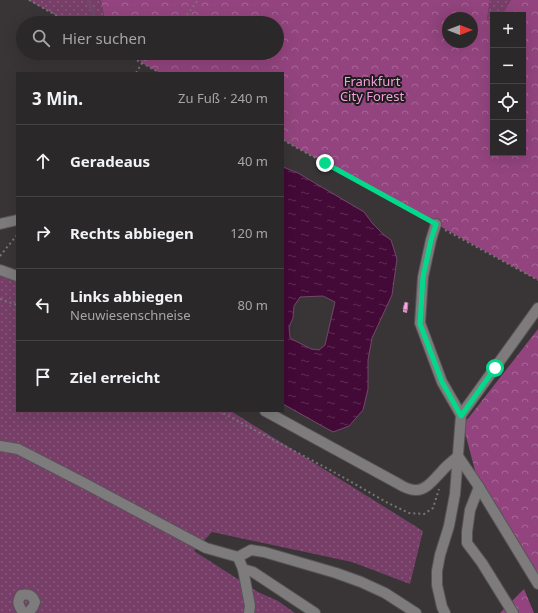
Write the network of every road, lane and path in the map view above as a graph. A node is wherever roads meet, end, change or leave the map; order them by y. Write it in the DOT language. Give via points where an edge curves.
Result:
graph roads {
  1 [pos="29,0"];
  2 [pos="198,0"];
  3 [pos="58,16"];
  4 [pos="186,16"];
  5 [pos="137,60"];
  6 [pos="146,60"];
  7 [pos="142,63"];
  8 [pos="137,72"];
  9 [pos="158,72"];
  10 [pos="284,141"];
  11 [pos="16,220"];
  12 [pos="0,224"];
  13 [pos="436,224"];
  14 [pos="16,236"];
  15 [pos="0,256"];
  16 [pos="0,270"];
  17 [pos="16,276"];
  18 [pos="538,280"];
  19 [pos="0,299"];
  20 [pos="16,305"];
  21 [pos="538,308"];
  22 [pos="221,412"];
  23 [pos="267,412"];
  24 [pos="461,416"];
  25 [pos="0,446"];
  26 [pos="458,456"];
  27 [pos="479,487"];
  28 [pos="439,488"];
  29 [pos="238,557"];
  30 [pos="243,569"];
  31 [pos="538,584"];
  32 [pos="23,613"];
  33 [pos="28,613"];
  34 [pos="249,613"];
  35 [pos="315,613"];
  36 [pos="416,613"];
  37 [pos="445,613"];
  38 [pos="513,613"];
  1 -- 3 [label="path"];
  2 -- 4 [label="path"];
  5 -- 7 [label="path"];
  6 -- 7 [label="path"];
  7 -- 8 [label="path"];
  7 -- 9 [label="path"];
  10 -- 13 [label="path"];
  11 -- 12 [label="lane"];
  13 -- 18 [label="path"];
  13 -- 24 [label="lane" via="423,277 420,324 442,382"];
  14 -- 15 [label="path"];
  16 -- 17 [label="lane"];
  19 -- 20 [label="path"];
  21 -- 24 [label="lane"];
  22 -- 28 [label="path" via="409,513 424,514 433,508"];
  23 -- 26 [label="lane" via="397,483 415,490 422,489 430,483"];
  24 -- 26 [label="lane"];
  25 -- 29 [label="lane" via="18,449 206,548"];
  26 -- 27 [label="lane"];
  26 -- 37 [label="lane" via="455,494 437,571 437,585"];
  27 -- 31 [label="lane"];
  27 -- 38 [label="lane" via="470,510 467,543"];
  29 -- 30 [label="lane"];
  29 -- 36 [label="lane" via="251,550 264,552 336,573 384,592"];
  30 -- 34 [label="lane"];
  30 -- 35 [label="lane" via="253,572"];
  32 -- 33 [label="lane" via="18,600 21,595 28,594 35,602"];
}
